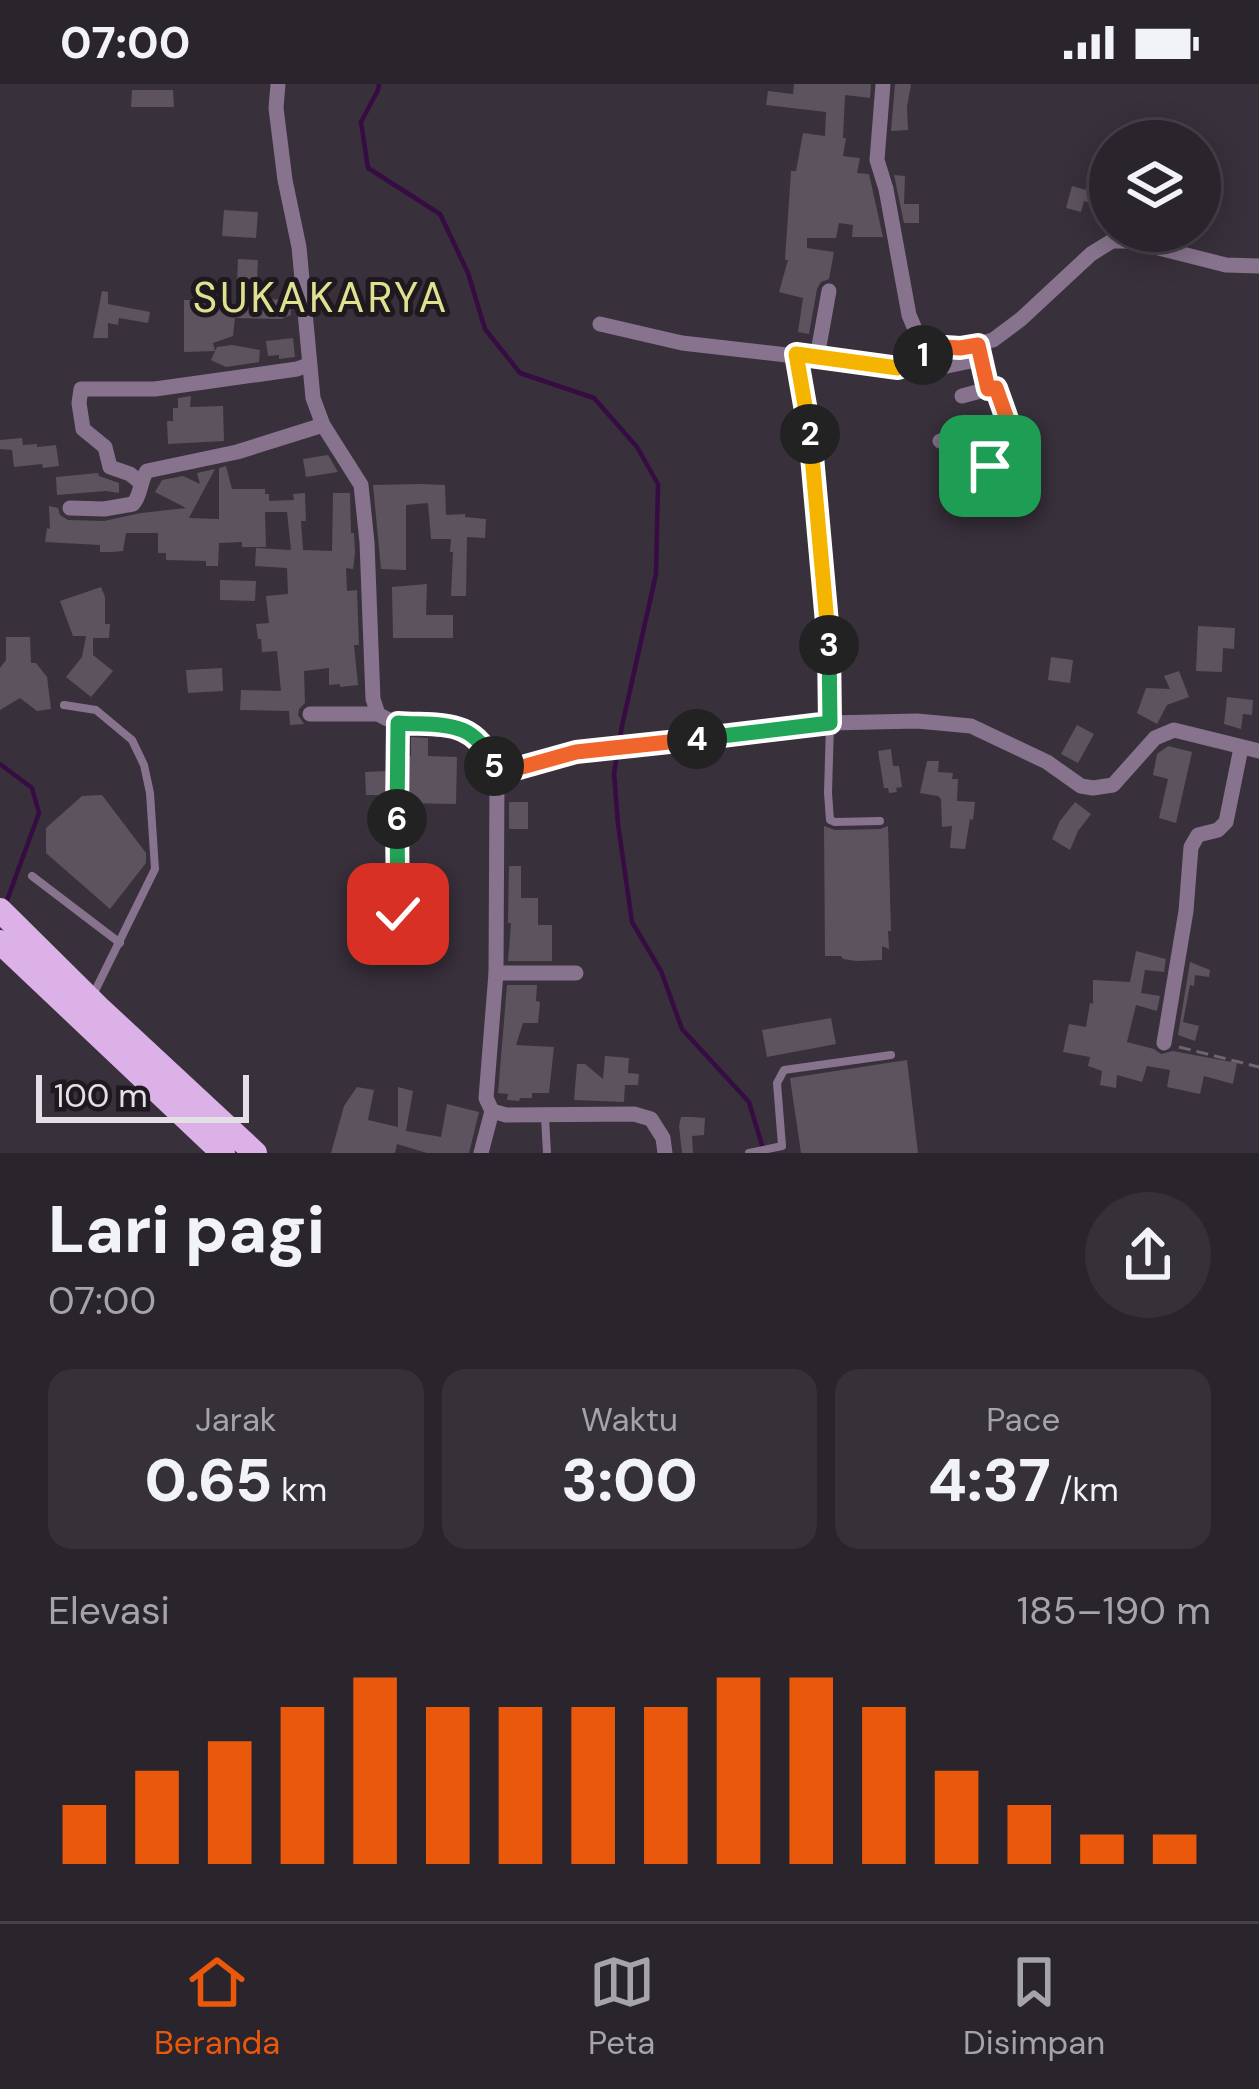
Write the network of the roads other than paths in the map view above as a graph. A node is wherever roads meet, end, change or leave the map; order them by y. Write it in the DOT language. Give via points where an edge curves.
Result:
graph roads {
  1 [pos="278,84"];
  2 [pos="883,84"];
  3 [pos="1259,266"];
  4 [pos="829,291"];
  5 [pos="600,324"];
  6 [pos="930,346"];
  7 [pos="979,352"];
  8 [pos="796,354"];
  9 [pos="817,357"];
  10 [pos="308,364"];
  11 [pos="947,365"];
  12 [pos="988,389"];
  13 [pos="962,395"];
  14 [pos="323,425"];
  15 [pos="1007,426"];
  16 [pos="940,441"];
  17 [pos="1013,459"];
  18 [pos="990,466"];
  19 [pos="141,483"];
  20 [pos="1002,501"];
  21 [pos="70,508"];
  22 [pos="64,704"];
  23 [pos="310,714"];
  24 [pos="378,714"];
  25 [pos="398,723"];
  26 [pos="830,723"];
  27 [pos="1240,748"];
  28 [pos="1259,751"];
  29 [pos="497,774"];
  30 [pos="880,821"];
  31 [pos="32,876"];
  32 [pos="0,910"];
  33 [pos="398,914"];
  34 [pos="120,943"];
  35 [pos="16,947"];
  36 [pos="496,973"];
  37 [pos="576,973"];
  38 [pos="91,1000"];
  39 [pos="1164,1043"];
  40 [pos="891,1055"];
  41 [pos="492,1111"];
  42 [pos="545,1117"];
  43 [pos="782,1150"];
  44 [pos="223,1153"];
  45 [pos="255,1153"];
  46 [pos="482,1153"];
  47 [pos="547,1153"];
  48 [pos="664,1153"];
  49 [pos="749,1153"];
  1 -- 10 [label="street"];
  2 -- 6 [label="street" via="877,160 909,315"];
  3 -- 7 [label="street" via="1112,241"];
  4 -- 9 [label="street"];
  5 -- 8 [label="street" via="682,343"];
  6 -- 7 [label="street"];
  6 -- 9 [label="street" via="898,368"];
  7 -- 11 [label="street"];
  7 -- 12 [label="street"];
  8 -- 9 [label="street"];
  8 -- 26 [label="street" via="829,620"];
  10 -- 14 [label="street"];
  10 -- 19 [label="street" via="155,389 81,389 82,429 105,447 110,467"];
  12 -- 13 [label="street"];
  12 -- 15 [label="street" via="996,388"];
  14 -- 19 [label="street" via="147,472"];
  14 -- 24 [label="street" via="362,485"];
  15 -- 16 [label="street" via="976,425 977,433"];
  15 -- 17 [label="street"];
  17 -- 18 [label="street"];
  17 -- 20 [label="street" via="1024,495"];
  19 -- 21 [label="street" via="133,504"];
  22 -- 34 [label="lane" via="96,710 132,740 144,764 155,869"];
  23 -- 24 [label="street"];
  24 -- 25 [label="street"];
  25 -- 29 [label="street" via="465,729"];
  25 -- 33 [label="lane"];
  26 -- 27 [label="street" via="971,726 1093,788 1113,785 1166,732"];
  26 -- 29 [label="street" via="576,752"];
  26 -- 30 [label="lane" via="830,820"];
  27 -- 28 [label="street"];
  27 -- 39 [label="street" via="1223,827 1198,835 1191,847"];
  29 -- 36 [label="street"];
  31 -- 34 [label="lane"];
  32 -- 35 [label="main road"];
  34 -- 38 [label="lane"];
  35 -- 38 [label="main road"];
  35 -- 44 [label="main road"];
  36 -- 37 [label="street"];
  36 -- 41 [label="street" via="486,1077"];
  38 -- 45 [label="main road"];
  40 -- 43 [label="lane" via="784,1070 777,1083"];
  41 -- 42 [label="street"];
  41 -- 46 [label="street"];
  42 -- 47 [label="lane"];
  42 -- 48 [label="street" via="651,1118"];
  43 -- 49 [label="lane"];
}
